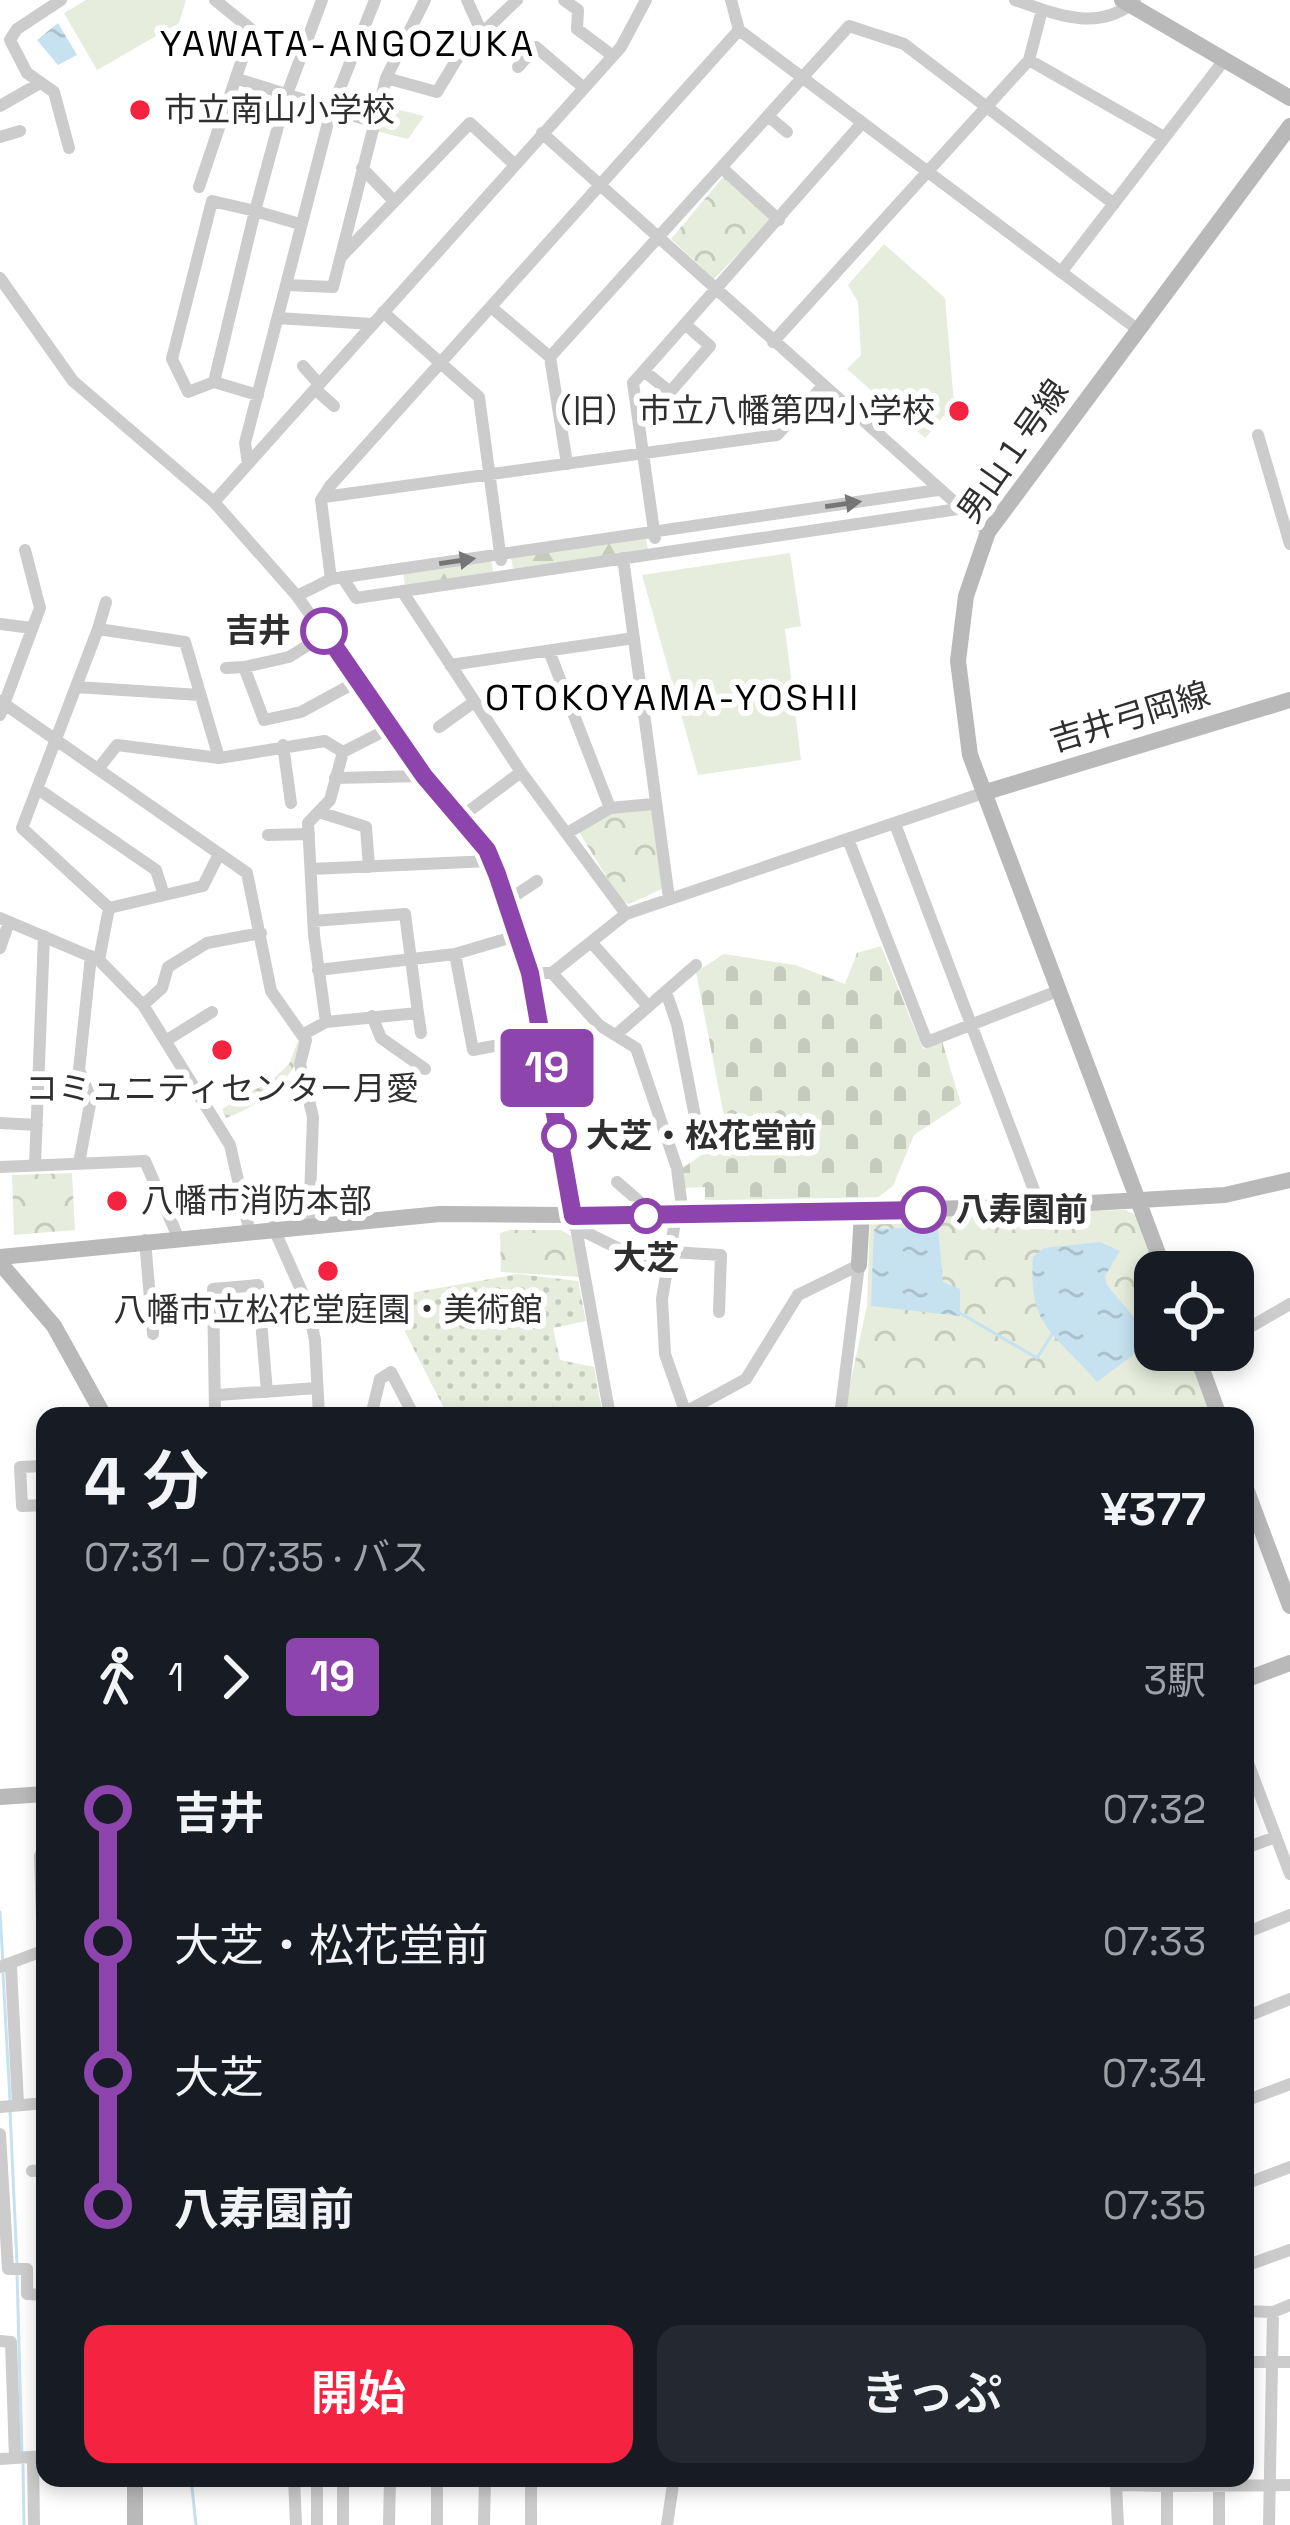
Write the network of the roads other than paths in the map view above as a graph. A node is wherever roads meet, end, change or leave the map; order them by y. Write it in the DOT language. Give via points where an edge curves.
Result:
graph roads {
  1 [pos="61,0"];
  2 [pos="215,0"];
  3 [pos="322,0"];
  4 [pos="375,0"];
  5 [pos="425,0"];
  6 [pos="467,0"];
  7 [pos="517,0"];
  8 [pos="565,0"];
  9 [pos="646,0"];
  10 [pos="731,0"];
  11 [pos="1015,0"];
  12 [pos="1130,2"];
  13 [pos="1042,10"];
  14 [pos="739,30"];
  15 [pos="482,33"];
  16 [pos="613,56"];
  17 [pos="1029,59"];
  18 [pos="1225,59"];
  19 [pos="518,68"];
  20 [pos="386,78"];
  21 [pos="801,78"];
  22 [pos="238,79"];
  23 [pos="40,82"];
  24 [pos="584,88"];
  25 [pos="286,97"];
  26 [pos="1290,98"];
  27 [pos="0,106"];
  28 [pos="986,106"];
  29 [pos="331,111"];
  30 [pos="768,116"];
  31 [pos="374,122"];
  32 [pos="862,123"];
  33 [pos="1290,126"];
  34 [pos="20,131"];
  35 [pos="788,132"];
  36 [pos="542,133"];
  37 [pos="1165,136"];
  38 [pos="0,137"];
  39 [pos="69,148"];
  40 [pos="514,164"];
  41 [pos="362,168"];
  42 [pos="722,168"];
  43 [pos="929,171"];
  44 [pos="599,186"];
  45 [pos="199,188"];
  46 [pos="394,201"];
  47 [pos="1114,204"];
  48 [pos="255,212"];
  49 [pos="779,220"];
  50 [pos="300,224"];
  51 [pos="658,238"];
  52 [pos="340,258"];
  53 [pos="1062,271"];
  54 [pos="0,278"];
  55 [pos="286,285"];
  56 [pos="715,290"];
  57 [pos="491,307"];
  58 [pos="383,312"];
  59 [pos="278,318"];
  60 [pos="372,324"];
  61 [pos="685,324"];
  62 [pos="1136,329"];
  63 [pos="773,343"];
  64 [pos="550,357"];
  65 [pos="440,365"];
  66 [pos="303,366"];
  67 [pos="644,370"];
  68 [pos="214,382"];
  69 [pos="317,387"];
  70 [pos="822,387"];
  71 [pos="258,395"];
  72 [pos="334,406"];
  73 [pos="1258,435"];
  74 [pos="642,454"];
  75 [pos="248,464"];
  76 [pos="567,464"];
  77 [pos="489,474"];
  78 [pos="938,490"];
  79 [pos="324,497"];
  80 [pos="214,502"];
  81 [pos="958,509"];
  82 [pos="807,510"];
  83 [pos="808,530"];
  84 [pos="654,532"];
  85 [pos="988,532"];
  86 [pos="1290,544"];
  87 [pos="25,550"];
  88 [pos="657,551"];
  89 [pos="500,554"];
  90 [pos="622,558"];
  91 [pos="394,570"];
  92 [pos="503,575"];
  93 [pos="336,578"];
  94 [pos="400,592"];
  95 [pos="297,596"];
  96 [pos="106,602"];
  97 [pos="0,624"];
  98 [pos="32,628"];
  99 [pos="98,629"];
  100 [pos="326,634"];
  101 [pos="634,638"];
  102 [pos="549,651"];
  103 [pos="450,665"];
  104 [pos="244,667"];
  105 [pos="226,668"];
  106 [pos="358,681"];
  107 [pos="76,687"];
  108 [pos="200,694"];
  109 [pos="1290,700"];
  110 [pos="475,702"];
  111 [pos="1,706"];
  112 [pos="392,727"];
  113 [pos="439,727"];
  114 [pos="56,738"];
  115 [pos="283,745"];
  116 [pos="343,752"];
  117 [pos="219,758"];
  118 [pos="98,769"];
  119 [pos="521,772"];
  120 [pos="424,776"];
  121 [pos="335,778"];
  122 [pos="38,789"];
  123 [pos="986,792"];
  124 [pos="291,803"];
  125 [pos="653,804"];
  126 [pos="610,808"];
  127 [pos="319,812"];
  128 [pos="461,817"];
  129 [pos="895,824"];
  130 [pos="569,832"];
  131 [pos="309,834"];
  132 [pos="268,835"];
  133 [pos="848,839"];
  134 [pos="219,854"];
  135 [pos="490,861"];
  136 [pos="369,867"];
  137 [pos="311,868"];
  138 [pos="537,881"];
  139 [pos="164,895"];
  140 [pos="669,898"];
  141 [pos="507,901"];
  142 [pos="109,908"];
  143 [pos="626,914"];
  144 [pos="4,920"];
  145 [pos="313,921"];
  146 [pos="261,933"];
  147 [pos="519,935"];
  148 [pos="44,937"];
  149 [pos="591,942"];
  150 [pos="0,948"];
  151 [pos="454,954"];
  152 [pos="95,958"];
  153 [pos="412,960"];
  154 [pos="696,965"];
  155 [pos="318,970"];
  156 [pos="530,973"];
  157 [pos="552,973"];
  158 [pos="1060,990"];
  159 [pos="666,992"];
  160 [pos="143,1005"];
  161 [pos="648,1006"];
  162 [pos="212,1012"];
  163 [pos="418,1012"];
  164 [pos="372,1016"];
  165 [pos="326,1022"];
  166 [pos="971,1026"];
  167 [pos="421,1033"];
  168 [pos="618,1033"];
  169 [pos="302,1035"];
  170 [pos="542,1037"];
  171 [pos="167,1040"];
  172 [pos="425,1069"];
  173 [pos="0,1123"];
  174 [pos="37,1125"];
  175 [pos="700,1142"];
  176 [pos="79,1163"];
  177 [pos="35,1166"];
  178 [pos="0,1167"];
  179 [pos="1290,1180"];
  180 [pos="617,1182"];
  181 [pos="1138,1202"];
  182 [pos="1040,1206"];
  183 [pos="862,1212"];
  184 [pos="644,1216"];
  185 [pos="680,1216"];
  186 [pos="574,1222"];
  187 [pos="308,1224"];
  188 [pos="272,1226"];
  189 [pos="249,1229"];
  190 [pos="178,1237"];
  191 [pos="146,1240"];
  192 [pos="1157,1251"];
  193 [pos="671,1252"];
  194 [pos="0,1260"];
  195 [pos="859,1265"];
  196 [pos="664,1271"];
  197 [pos="1290,1304"];
  198 [pos="214,1306"];
  199 [pos="151,1307"];
  200 [pos="719,1312"];
  201 [pos="1254,1325"];
  202 [pos="153,1334"];
  203 [pos="1206,1371"];
  204 [pos="317,1388"];
  205 [pos="268,1392"];
  206 [pos="217,1396"];
  207 [pos="99,1407"];
  208 [pos="216,1407"];
  209 [pos="318,1407"];
  210 [pos="372,1407"];
  211 [pos="409,1407"];
  212 [pos="608,1407"];
  213 [pos="680,1407"];
  214 [pos="695,1407"];
  215 [pos="841,1407"];
  216 [pos="1216,1407"];
  217 [pos="36,1466"];
  218 [pos="36,1505"];
  219 [pos="1254,1510"];
  220 [pos="1290,1606"];
  221 [pos="1290,1663"];
  222 [pos="1254,1677"];
  223 [pos="1254,1779"];
  224 [pos="36,1795"];
  225 [pos="0,1797"];
  226 [pos="1276,1837"];
  227 [pos="1254,1845"];
  228 [pos="1290,1874"];
  229 [pos="1290,1915"];
  230 [pos="1254,1929"];
  231 [pos="36,1953"];
  232 [pos="5,1967"];
  233 [pos="1290,2000"];
  234 [pos="1254,2014"];
  235 [pos="1290,2084"];
  236 [pos="1254,2098"];
  237 [pos="9,2105"];
  238 [pos="0,2134"];
  239 [pos="1,2167"];
  240 [pos="1290,2167"];
  241 [pos="1254,2181"];
  242 [pos="2,2226"];
  243 [pos="1290,2250"];
  244 [pos="1254,2259"];
  245 [pos="36,2268"];
  246 [pos="20,2269"];
  247 [pos="36,2294"];
  248 [pos="1290,2305"];
  249 [pos="1254,2311"];
  250 [pos="1273,2312"];
  251 [pos="0,2341"];
  252 [pos="1254,2362"];
  253 [pos="1271,2362"];
  254 [pos="1290,2362"];
  255 [pos="7,2403"];
  256 [pos="24,2458"];
  257 [pos="1254,2484"];
  258 [pos="1269,2485"];
  259 [pos="1290,2485"];
  260 [pos="135,2487"];
  261 [pos="294,2487"];
  262 [pos="317,2487"];
  263 [pos="343,2487"];
  264 [pos="390,2487"];
  265 [pos="437,2487"];
  266 [pos="485,2487"];
  267 [pos="531,2487"];
  268 [pos="673,2487"];
  269 [pos="1116,2487"];
  270 [pos="1167,2487"];
  271 [pos="1219,2487"];
  272 [pos="667,2524"];
  273 [pos="34,2525"];
  274 [pos="135,2525"];
  275 [pos="296,2525"];
  276 [pos="317,2525"];
  277 [pos="343,2525"];
  278 [pos="389,2525"];
  279 [pos="437,2525"];
  280 [pos="484,2525"];
  281 [pos="531,2525"];
  282 [pos="676,2525"];
  283 [pos="1118,2525"];
  284 [pos="1168,2525"];
  285 [pos="1219,2525"];
  286 [pos="1269,2525"];
  1 -- 23 [label="street" via="10,40"];
  2 -- 22 [label="street" via="253,29"];
  3 -- 25 [label="street"];
  4 -- 29 [label="street"];
  5 -- 20 [label="street"];
  6 -- 15 [label="street"];
  7 -- 15 [label="street"];
  8 -- 16 [label="street" via="578,10 577,29"];
  9 -- 16 [label="street"];
  10 -- 14 [label="street"];
  11 -- 13 [label="street"];
  12 -- 13 [label="street" via="1092,19"];
  12 -- 18 [label="street"];
  13 -- 17 [label="street"];
  14 -- 21 [label="street"];
  14 -- 44 [label="street"];
  15 -- 20 [label="street" via="437,92"];
  16 -- 24 [label="street"];
  17 -- 28 [label="street"];
  17 -- 37 [label="street"];
  18 -- 26 [label="street"];
  18 -- 37 [label="street"];
  19 -- 24 [label="street" via="536,47"];
  20 -- 31 [label="street"];
  21 -- 28 [label="street" via="849,26 904,44"];
  21 -- 30 [label="street"];
  21 -- 32 [label="street"];
  22 -- 25 [label="street"];
  22 -- 45 [label="street"];
  23 -- 27 [label="street"];
  23 -- 39 [label="street" via="54,92"];
  24 -- 36 [label="street"];
  25 -- 29 [label="street"];
  25 -- 48 [label="street"];
  28 -- 43 [label="street"];
  28 -- 47 [label="street"];
  29 -- 31 [label="street"];
  29 -- 50 [label="street"];
  30 -- 35 [label="street"];
  30 -- 42 [label="street"];
  31 -- 41 [label="street"];
  32 -- 43 [label="street"];
  32 -- 49 [label="street"];
  33 -- 62 [label="street, 男山１号線"];
  34 -- 38 [label="street"];
  36 -- 40 [label="street"];
  36 -- 44 [label="street"];
  37 -- 47 [label="street"];
  40 -- 46 [label="street" via="470,123"];
  40 -- 58 [label="street"];
  41 -- 46 [label="street"];
  41 -- 52 [label="street"];
  42 -- 49 [label="street"];
  42 -- 51 [label="street"];
  43 -- 53 [label="street"];
  43 -- 63 [label="street"];
  44 -- 51 [label="street"];
  44 -- 57 [label="street"];
  46 -- 52 [label="street"];
  47 -- 53 [label="street"];
  48 -- 50 [label="street"];
  48 -- 68 [label="street"];
  48 -- 68 [label="street" via="212,200 172,359 188,392"];
  49 -- 56 [label="street"];
  50 -- 55 [label="street"];
  51 -- 56 [label="street"];
  51 -- 64 [label="street"];
  52 -- 55 [label="street" via="333,287"];
  53 -- 62 [label="street"];
  54 -- 80 [label="street" via="73,381"];
  55 -- 59 [label="street"];
  56 -- 61 [label="street"];
  56 -- 63 [label="street"];
  57 -- 64 [label="street"];
  57 -- 65 [label="street"];
  58 -- 60 [label="street"];
  58 -- 65 [label="street"];
  59 -- 60 [label="street"];
  59 -- 71 [label="street"];
  60 -- 69 [label="street"];
  61 -- 67 [label="street"];
  61 -- 67 [label="street" via="710,346 670,392"];
  62 -- 85 [label="street, 男山１号線"];
  63 -- 70 [label="street"];
  64 -- 76 [label="street"];
  65 -- 77 [label="street" via="478,397"];
  65 -- 79 [label="street"];
  66 -- 69 [label="street"];
  67 -- 74 [label="street" via="633,383"];
  68 -- 71 [label="street"];
  69 -- 72 [label="street"];
  69 -- 75 [label="street"];
  70 -- 74 [label="street" via="777,435"];
  70 -- 78 [label="street"];
  71 -- 75 [label="street"];
  73 -- 86 [label="street"];
  74 -- 76 [label="street"];
  74 -- 84 [label="street"];
  75 -- 80 [label="street"];
  76 -- 77 [label="street"];
  77 -- 79 [label="street"];
  77 -- 89 [label="street"];
  78 -- 81 [label="street"];
  82 -- 78 [label="street, one-way"];
  79 -- 93 [label="street"];
  80 -- 95 [label="street"];
  81 -- 83 [label="street"];
  81 -- 85 [label="street"];
  82 -- 83 [label="street"];
  82 -- 84 [label="street"];
  83 -- 88 [label="street"];
  84 -- 88 [label="street"];
  84 -- 89 [label="street"];
  85 -- 123 [label="street, 男山１号線" via="966,596 958,661 966,735"];
  87 -- 98 [label="street" via="40,608"];
  88 -- 90 [label="street"];
  91 -- 89 [label="street, one-way"];
  89 -- 92 [label="street"];
  90 -- 92 [label="street"];
  90 -- 101 [label="street"];
  91 -- 93 [label="street"];
  91 -- 94 [label="street"];
  92 -- 94 [label="street"];
  93 -- 94 [label="street" via="356,598"];
  93 -- 95 [label="street"];
  94 -- 103 [label="street"];
  95 -- 100 [label="street"];
  96 -- 99 [label="street"];
  97 -- 98 [label="street"];
  98 -- 111 [label="street"];
  99 -- 107 [label="street"];
  99 -- 108 [label="street" via="185,642"];
  100 -- 104 [label="street" via="290,657"];
  100 -- 106 [label="street"];
  101 -- 102 [label="street"];
  101 -- 125 [label="street"];
  102 -- 103 [label="street"];
  102 -- 126 [label="street"];
  103 -- 110 [label="street"];
  104 -- 105 [label="street"];
  104 -- 106 [label="street" via="264,720 301,712"];
  106 -- 112 [label="street"];
  107 -- 108 [label="street"];
  107 -- 114 [label="street"];
  108 -- 117 [label="street"];
  109 -- 123 [label="street, 吉井弓岡線"];
  110 -- 113 [label="street"];
  110 -- 119 [label="street"];
  111 -- 114 [label="street"];
  112 -- 116 [label="street"];
  112 -- 120 [label="street"];
  114 -- 118 [label="street"];
  114 -- 122 [label="street"];
  115 -- 116 [label="street" via="325,741"];
  115 -- 117 [label="street"];
  115 -- 124 [label="street"];
  116 -- 121 [label="street"];
  117 -- 118 [label="street" via="117,745"];
  118 -- 134 [label="street"];
  119 -- 128 [label="street"];
  119 -- 130 [label="street"];
  120 -- 121 [label="street"];
  120 -- 128 [label="street"];
  121 -- 127 [label="street"];
  122 -- 139 [label="street" via="156,870"];
  122 -- 142 [label="street" via="22,828"];
  123 -- 129 [label="street"];
  123 -- 158 [label="street, 男山１号線"];
  125 -- 126 [label="street"];
  125 -- 140 [label="street"];
  126 -- 130 [label="street"];
  127 -- 131 [label="street"];
  127 -- 136 [label="street" via="366,827"];
  128 -- 135 [label="street"];
  129 -- 133 [label="street"];
  129 -- 166 [label="street"];
  130 -- 143 [label="street"];
  131 -- 132 [label="street"];
  131 -- 137 [label="street"];
  133 -- 140 [label="street"];
  133 -- 166 [label="street" via="927,1042"];
  134 -- 139 [label="street" via="203,886"];
  134 -- 146 [label="street" via="247,873"];
  135 -- 136 [label="street"];
  135 -- 141 [label="street"];
  136 -- 137 [label="street"];
  137 -- 145 [label="street"];
  138 -- 141 [label="street"];
  139 -- 142 [label="street"];
  140 -- 143 [label="street"];
  141 -- 147 [label="street"];
  142 -- 152 [label="street"];
  143 -- 149 [label="street"];
  144 -- 148 [label="street"];
  144 -- 150 [label="street"];
  145 -- 153 [label="street" via="405,914"];
  145 -- 155 [label="street"];
  146 -- 160 [label="street" via="207,943 168,967 162,988"];
  146 -- 169 [label="street" via="271,991"];
  147 -- 151 [label="street"];
  147 -- 156 [label="street"];
  148 -- 152 [label="street"];
  148 -- 174 [label="street"];
  149 -- 157 [label="street"];
  149 -- 161 [label="street"];
  151 -- 153 [label="street"];
  151 -- 170 [label="street" via="473,1050"];
  152 -- 160 [label="street"];
  152 -- 176 [label="street" via="79,1070 91,1099"];
  153 -- 155 [label="street"];
  153 -- 163 [label="street"];
  154 -- 159 [label="street"];
  155 -- 165 [label="street"];
  156 -- 157 [label="street"];
  156 -- 170 [label="street"];
  157 -- 168 [label="street" via="599,1025"];
  158 -- 166 [label="street"];
  158 -- 181 [label="street, 男山１号線"];
  159 -- 161 [label="street"];
  159 -- 175 [label="street"];
  160 -- 171 [label="street"];
  161 -- 168 [label="street"];
  162 -- 171 [label="street"];
  163 -- 164 [label="street"];
  163 -- 167 [label="street"];
  164 -- 165 [label="street"];
  164 -- 172 [label="street" via="381,1038"];
  165 -- 169 [label="street"];
  166 -- 182 [label="street"];
  168 -- 185 [label="street" via="636,1048 677,1168"];
  169 -- 187 [label="street" via="313,1117"];
  170 -- 186 [label="street"];
  171 -- 189 [label="street" via="230,1145"];
  173 -- 174 [label="street"];
  174 -- 177 [label="street"];
  176 -- 177 [label="street"];
  176 -- 190 [label="street" via="145,1161"];
  177 -- 178 [label="street"];
  179 -- 181 [label="street"];
  180 -- 184 [label="street"];
  181 -- 182 [label="street"];
  181 -- 192 [label="street, 男山１号線"];
  182 -- 183 [label="street"];
  183 -- 185 [label="street"];
  183 -- 195 [label="street"];
  184 -- 185 [label="street"];
  184 -- 186 [label="street"];
  185 -- 193 [label="street"];
  186 -- 187 [label="street" via="440,1214"];
  186 -- 196 [label="street"];
  186 -- 212 [label="street"];
  187 -- 188 [label="street"];
  188 -- 189 [label="street"];
  188 -- 204 [label="street" via="307,1304"];
  189 -- 190 [label="street"];
  190 -- 191 [label="street"];
  191 -- 194 [label="street"];
  191 -- 199 [label="street"];
  193 -- 196 [label="street"];
  193 -- 200 [label="street" via="721,1255"];
  194 -- 207 [label="street" via="54,1326"];
  195 -- 214 [label="street" via="798,1295 746,1379"];
  195 -- 215 [label="street"];
  196 -- 213 [label="street" via="665,1354"];
  197 -- 201 [label="street"];
  198 -- 199 [label="street"];
  198 -- 205 [label="street" via="213,1289 258,1286"];
  198 -- 206 [label="street"];
  199 -- 202 [label="street"];
  203 -- 216 [label="street"];
  204 -- 205 [label="street"];
  204 -- 209 [label="street"];
  205 -- 206 [label="street"];
  206 -- 208 [label="street"];
  210 -- 211 [label="street" via="380,1379 391,1372"];
  217 -- 218 [label="street" via="20,1467 22,1506"];
  219 -- 220 [label="street"];
  221 -- 222 [label="street"];
  223 -- 226 [label="street"];
  224 -- 225 [label="street"];
  226 -- 227 [label="street"];
  226 -- 228 [label="street"];
  229 -- 230 [label="street"];
  231 -- 232 [label="street"];
  232 -- 237 [label="street"];
  233 -- 234 [label="street"];
  235 -- 236 [label="street"];
  238 -- 239 [label="street"];
  239 -- 242 [label="street"];
  240 -- 241 [label="street"];
  242 -- 246 [label="street" via="8,2269"];
  243 -- 244 [label="street"];
  245 -- 246 [label="street"];
  246 -- 247 [label="street" via="27,2294"];
  248 -- 250 [label="street"];
  249 -- 250 [label="street"];
  250 -- 253 [label="street"];
  251 -- 255 [label="street" via="11,2342"];
  252 -- 253 [label="street"];
  253 -- 254 [label="street"];
  253 -- 258 [label="street"];
  255 -- 256 [label="street"];
  256 -- 273 [label="street"];
  257 -- 258 [label="street"];
  258 -- 259 [label="street"];
  258 -- 286 [label="street"];
  260 -- 274 [label="street"];
  261 -- 275 [label="street"];
  262 -- 276 [label="street"];
  263 -- 277 [label="street"];
  264 -- 278 [label="street"];
  265 -- 279 [label="street"];
  266 -- 280 [label="street"];
  267 -- 281 [label="street"];
  268 -- 272 [label="street"];
  269 -- 283 [label="street"];
  270 -- 284 [label="street"];
  271 -- 285 [label="street"];
  272 -- 282 [label="street"];
}
